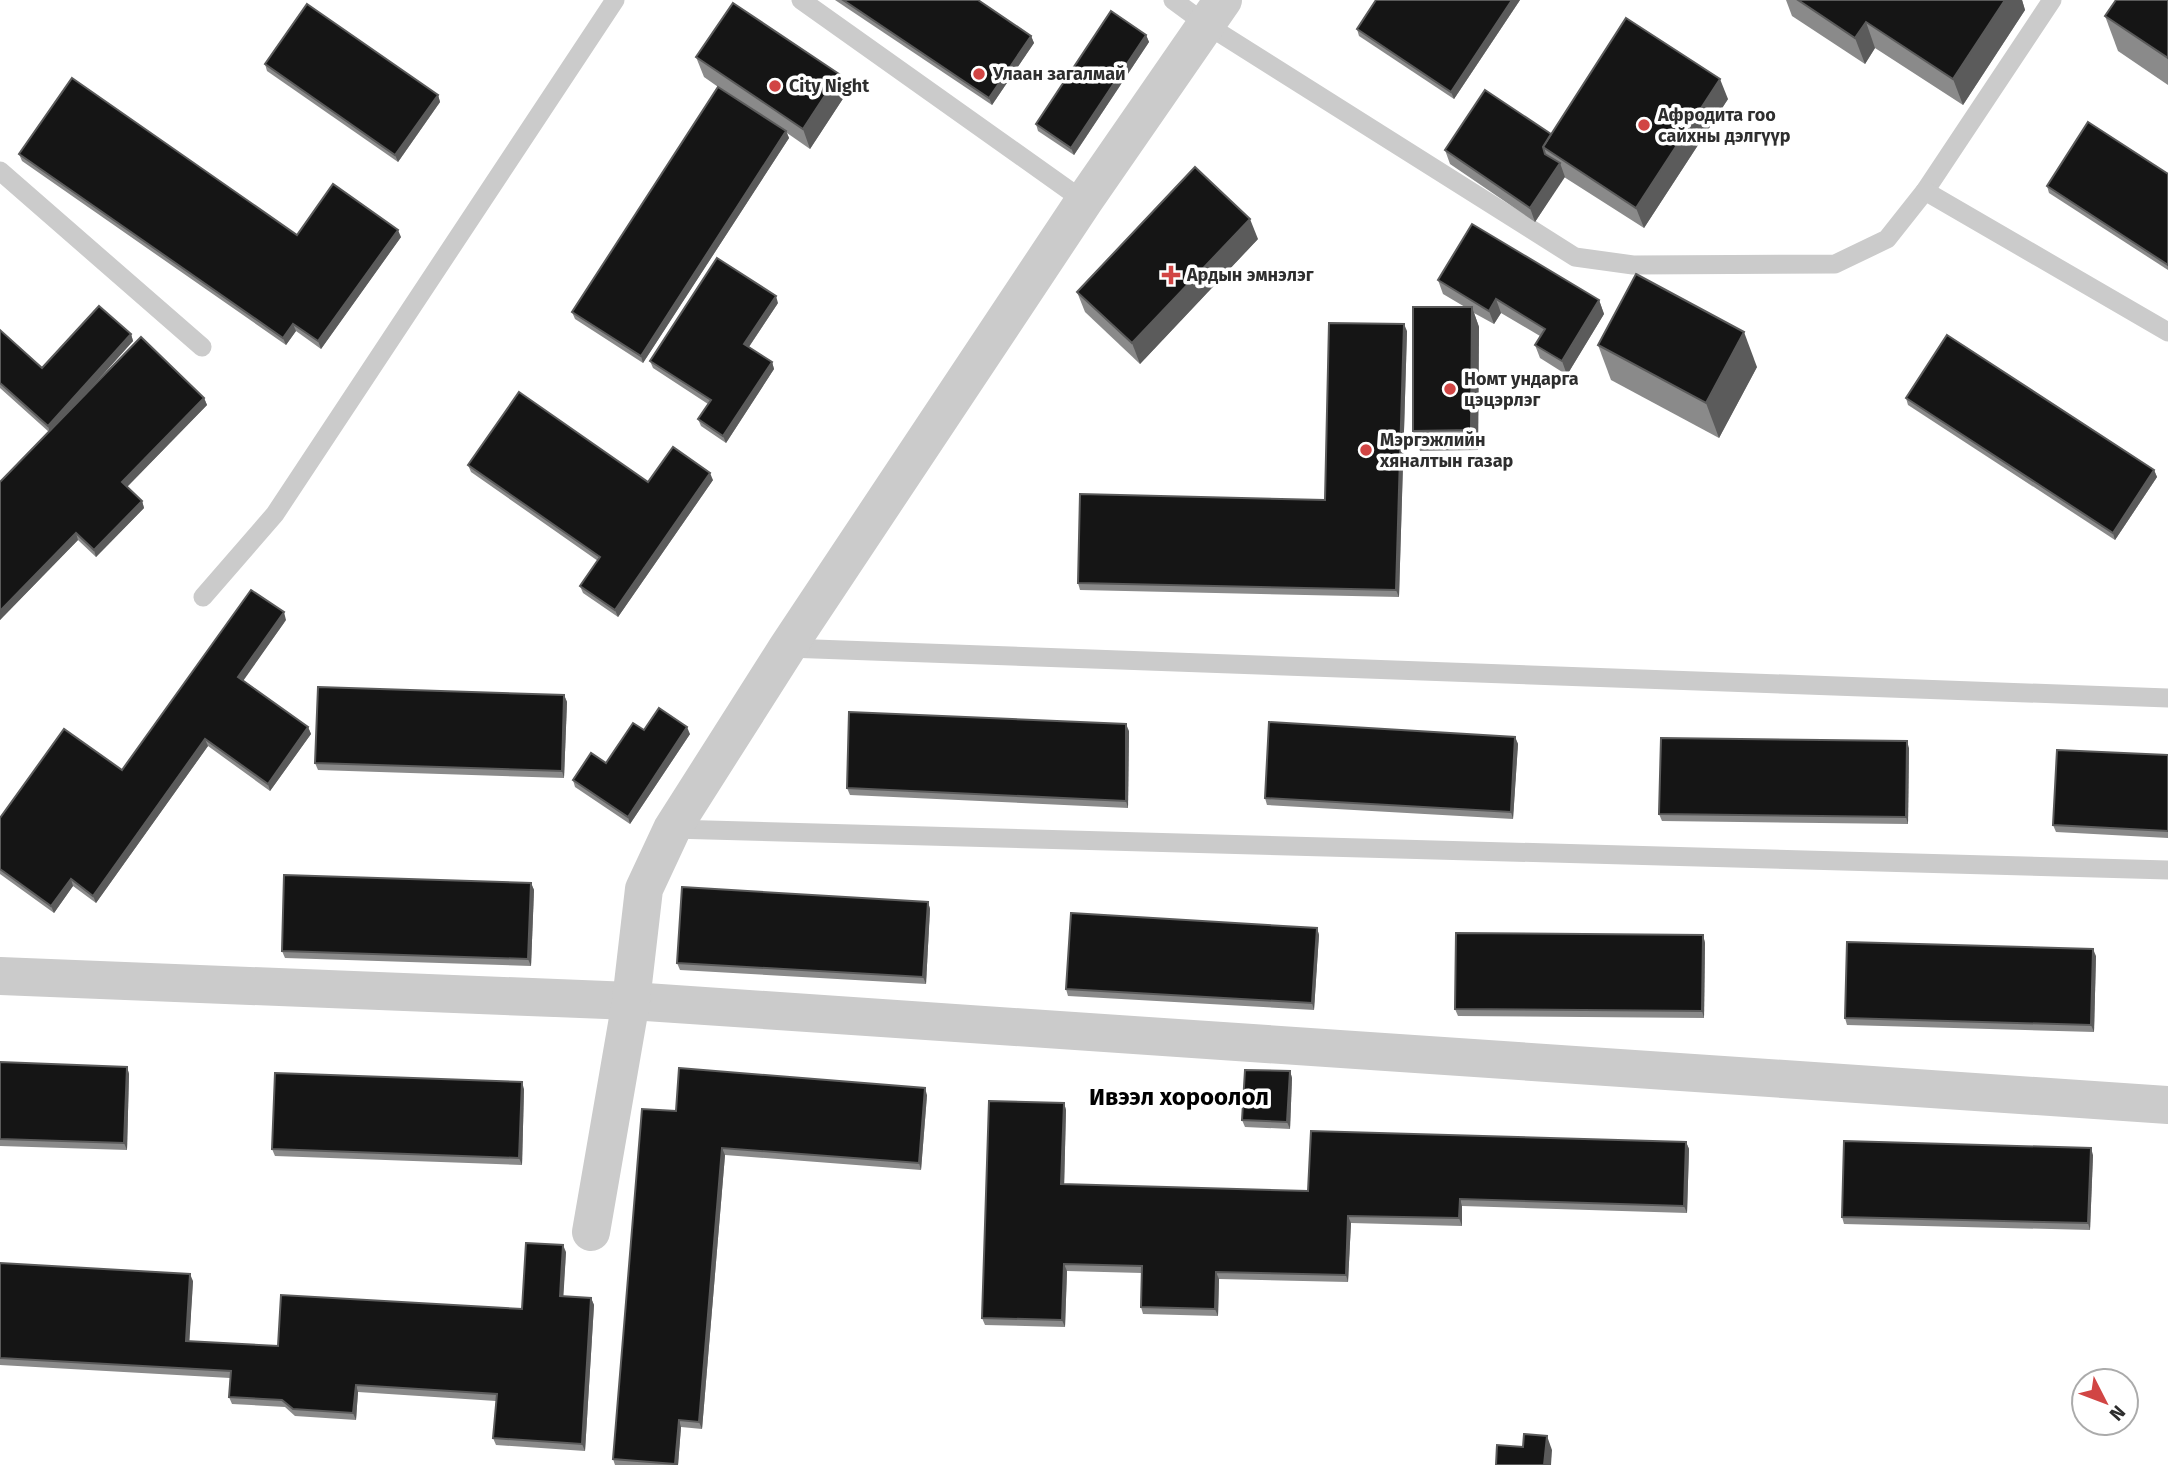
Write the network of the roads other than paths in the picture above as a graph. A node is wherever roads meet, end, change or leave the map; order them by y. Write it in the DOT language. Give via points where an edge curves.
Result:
graph roads {
  1 [pos="615,0"];
  2 [pos="801,0"];
  3 [pos="1173,0"];
  4 [pos="2052,0"];
  5 [pos="1215,12"];
  6 [pos="0,171"];
  7 [pos="1925,191"];
  8 [pos="1084,201"];
  9 [pos="2168,332"];
  10 [pos="202,347"];
  11 [pos="203,597"];
  12 [pos="787,648"];
  13 [pos="2168,698"];
  14 [pos="672,829"];
  15 [pos="2168,870"];
  16 [pos="0,976"];
  17 [pos="631,1001"];
  18 [pos="2168,1105"];
  19 [pos="592,1232"];
  1 -- 11 [label="lane" via="275,514"];
  2 -- 8 [label="lane"];
  3 -- 5 [label="lane"];
  4 -- 7 [label="lane"];
  5 -- 7 [label="lane" via="1575,257 1633,264 1835,264 1887,239"];
  5 -- 8 [label="street"];
  6 -- 10 [label="lane"];
  7 -- 9 [label="lane"];
  8 -- 12 [label="street"];
  12 -- 13 [label="lane"];
  12 -- 14 [label="street"];
  14 -- 15 [label="lane"];
  14 -- 17 [label="street" via="644,889"];
  16 -- 17 [label="street"];
  17 -- 18 [label="street"];
  17 -- 19 [label="street"];
}
